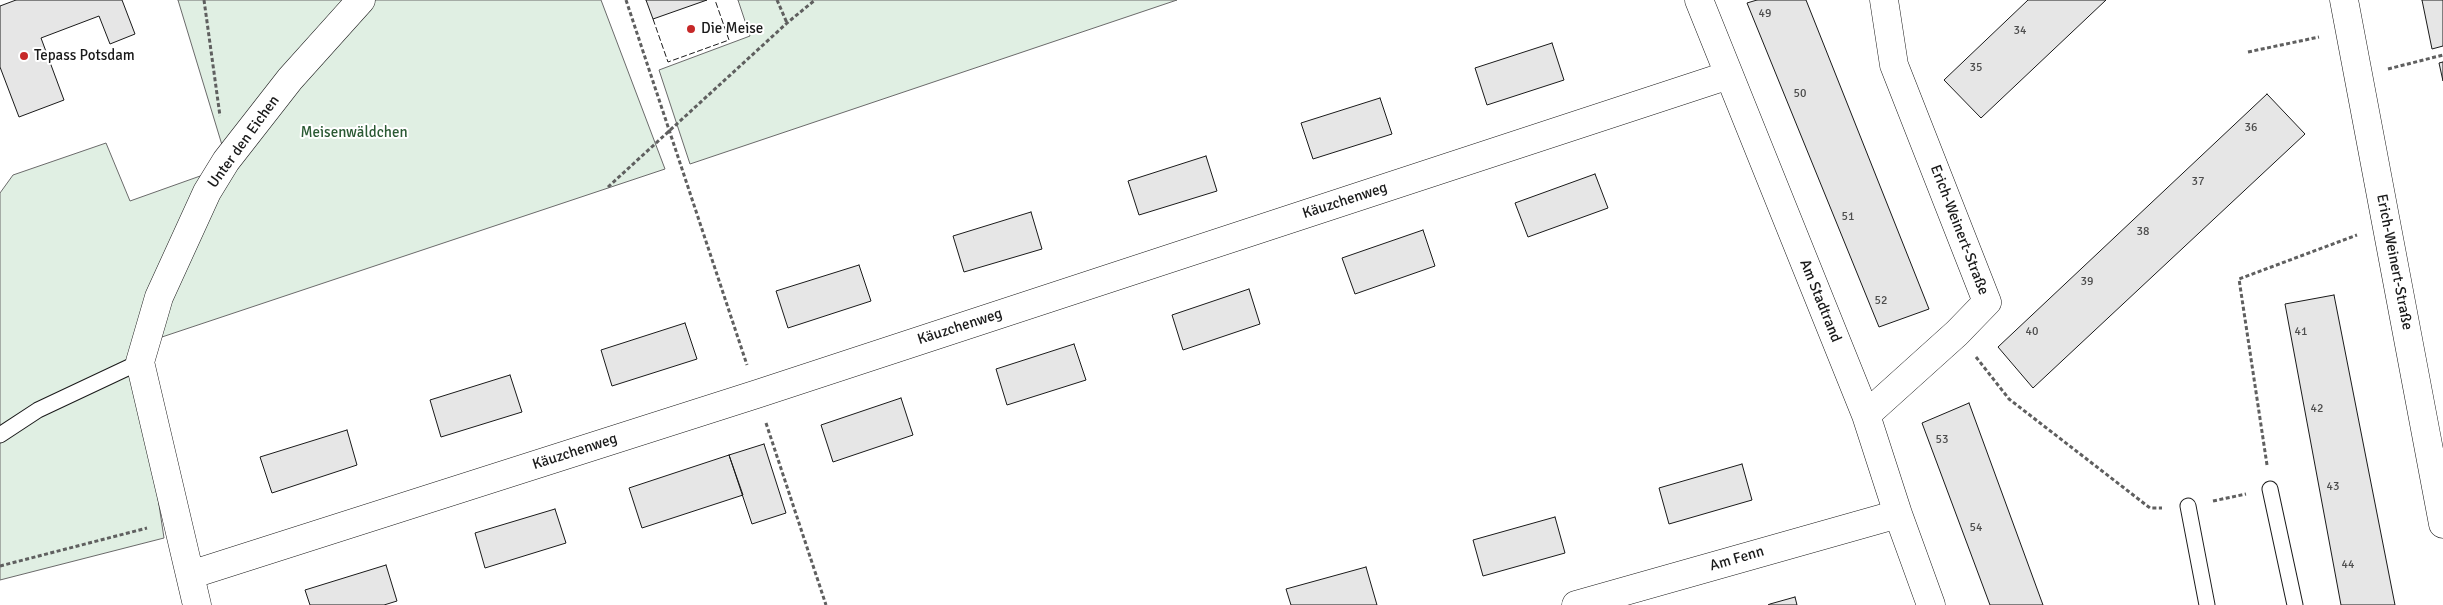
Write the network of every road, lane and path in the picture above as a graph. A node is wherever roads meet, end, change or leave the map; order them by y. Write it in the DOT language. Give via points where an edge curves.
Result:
graph roads {
  1 [pos="204,0"];
  2 [pos="361,0"];
  3 [pos="626,0"];
  4 [pos="777,0"];
  5 [pos="815,0"];
  6 [pos="1699,0"];
  7 [pos="1884,0"];
  8 [pos="2344,0"];
  9 [pos="786,23"];
  10 [pos="2350,30"];
  11 [pos="2248,52"];
  12 [pos="2443,55"];
  13 [pos="1729,75"];
  14 [pos="2359,76"];
  15 [pos="670,130"];
  16 [pos="226,161"];
  17 [pos="608,187"];
  18 [pos="2387,224"];
  19 [pos="1957,333"];
  20 [pos="140,362"];
  21 [pos="756,394"];
  22 [pos="1866,415"];
  23 [pos="0,435"];
  24 [pos="2440,487"];
  25 [pos="2270,489"];
  26 [pos="2188,506"];
  27 [pos="1898,514"];
  28 [pos="177,521"];
  29 [pos="2443,524"];
  30 [pos="0,566"];
  31 [pos="190,575"];
  32 [pos="197,605"];
  33 [pos="826,605"];
  34 [pos="1576,605"];
  35 [pos="1931,605"];
  36 [pos="2207,605"];
  37 [pos="2295,605"];
  1 -- 16 [label="path"];
  2 -- 16 [label="street, Unter den Eichen" via="290,79"];
  3 -- 15 [label="path"];
  4 -- 9 [label="path"];
  5 -- 9 [label="path"];
  6 -- 13 [label="street, Am Stadtrand"];
  7 -- 19 [label="street, Erich-Weinert-Straße" via="1894,65 1987,302"];
  8 -- 10 [label="street, Erich-Weinert-Straße"];
  9 -- 15 [label="path"];
  10 -- 11 [label="path"];
  10 -- 14 [label="street, Erich-Weinert-Straße"];
  12 -- 14 [label="path"];
  13 -- 21 [label="street, Käuzchenweg"];
  13 -- 22 [label="street, Am Stadtrand"];
  14 -- 18 [label="street, Erich-Weinert-Straße"];
  15 -- 17 [label="path"];
  15 -- 21 [label="path"];
  16 -- 20 [label="street, Unter den Eichen" via="207,192 159,296"];
  18 -- 24 [label="street, Erich-Weinert-Straße"];
  18 -- 25 [label="path" via="2239,279"];
  19 -- 22 [label="street, Erich-Weinert-Straße"];
  19 -- 26 [label="path" via="2009,398 2150,508"];
  20 -- 23 [label="lane" via="38,410"];
  20 -- 28 [label="street, Unter den Eichen"];
  21 -- 31 [label="street, Käuzchenweg"];
  21 -- 33 [label="path"];
  22 -- 27 [label="street, Am Stadtrand"];
  24 -- 29 [label="street, Erich-Weinert-Straße"];
  25 -- 26 [label="path"];
  25 -- 37 [label="lane"];
  26 -- 36 [label="lane"];
  27 -- 34 [label="street, Am Fenn"];
  27 -- 35 [label="street, Am Stadtrand"];
  28 -- 30 [label="path"];
  28 -- 31 [label="street, Unter den Eichen"];
  31 -- 32 [label="street, Unter den Eichen"];
}
